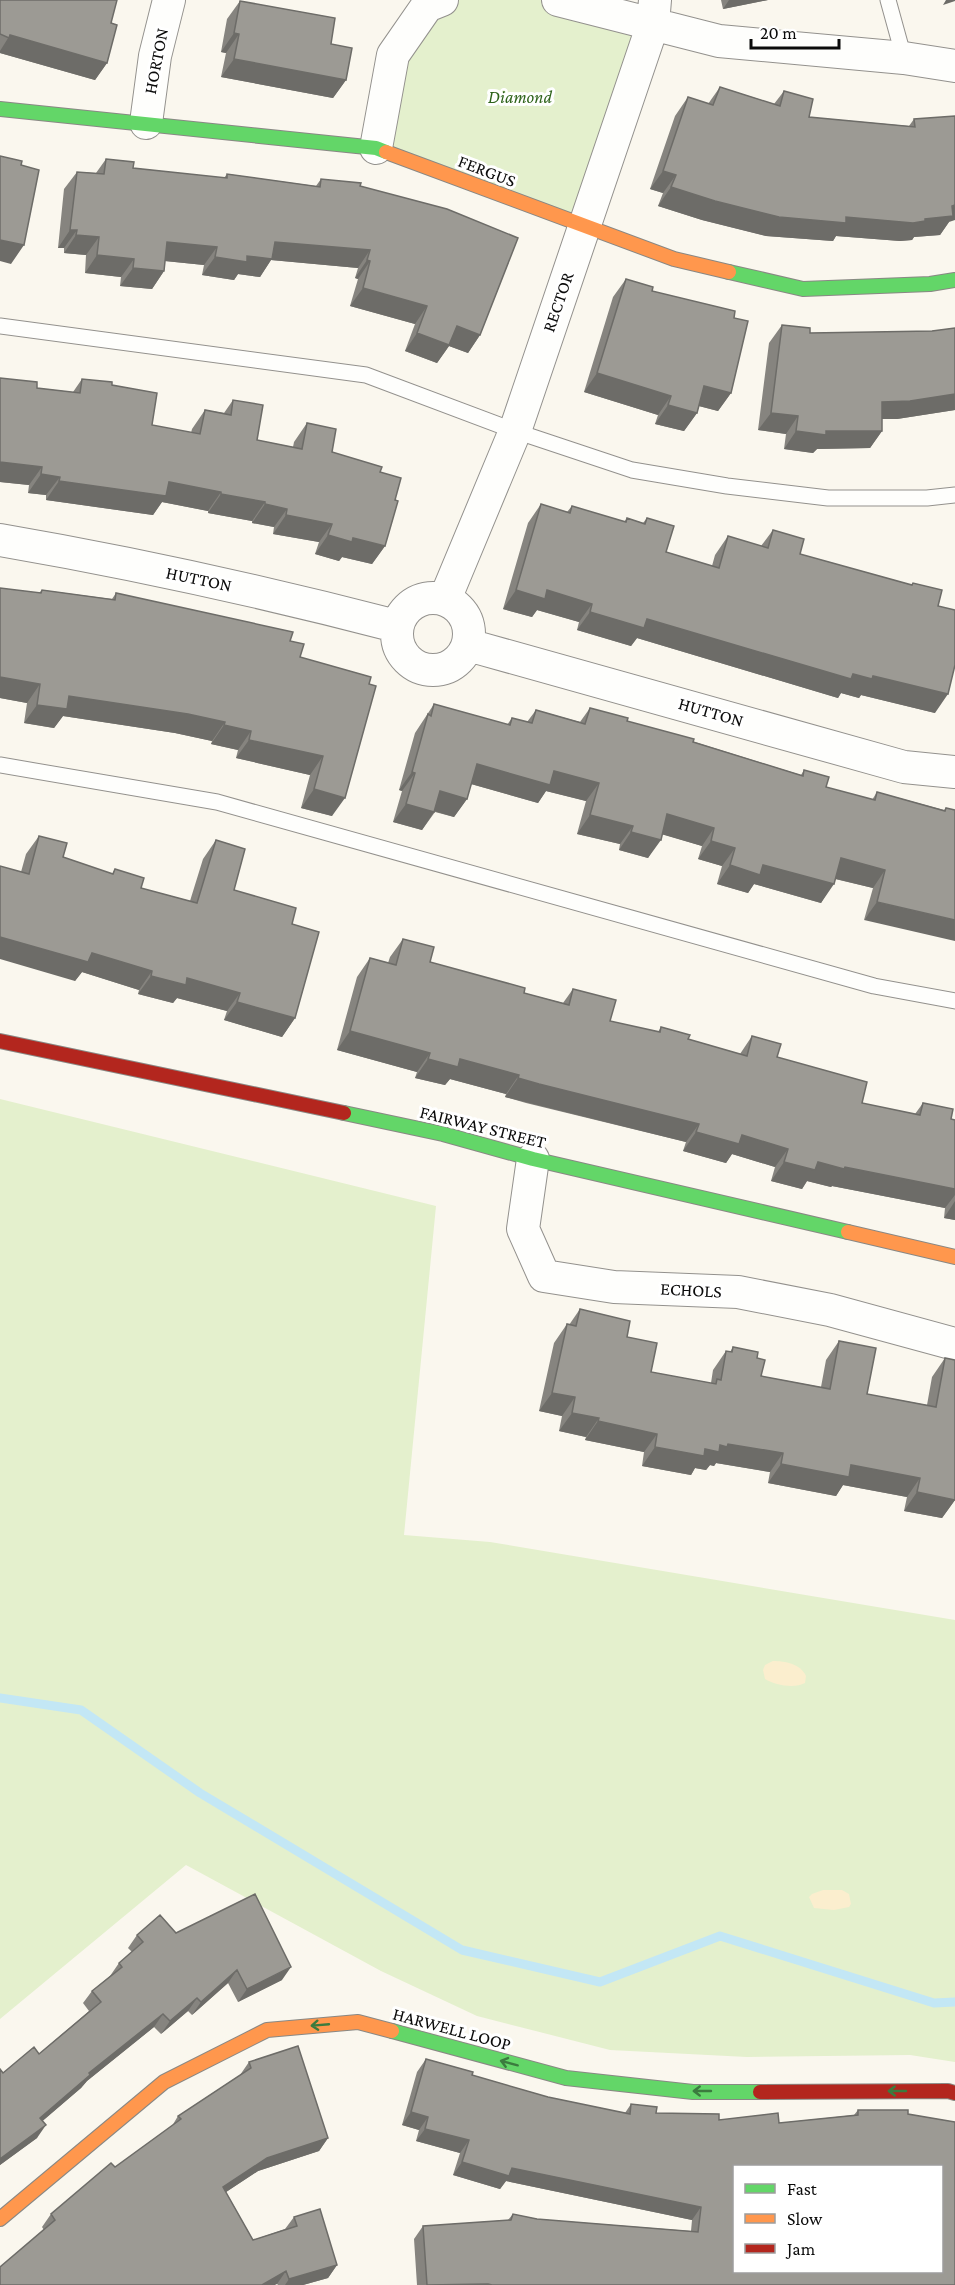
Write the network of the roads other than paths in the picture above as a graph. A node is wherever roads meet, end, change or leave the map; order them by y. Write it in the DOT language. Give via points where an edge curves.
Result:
graph roads {
  1 [pos="169,0"];
  2 [pos="442,0"];
  3 [pos="558,0"];
  4 [pos="888,0"];
  5 [pos="654,12"];
  6 [pos="904,58"];
  7 [pos="955,66"];
  8 [pos="0,109"];
  9 [pos="146,123"];
  10 [pos="376,148"];
  11 [pos="584,227"];
  12 [pos="955,280"];
  13 [pos="0,326"];
  14 [pos="515,431"];
  15 [pos="955,495"];
  16 [pos="0,540"];
  17 [pos="444,599"];
  18 [pos="396,626"];
  19 [pos="468,645"];
  20 [pos="0,765"];
  21 [pos="955,772"];
  22 [pos="955,1001"];
  23 [pos="0,1041"];
  24 [pos="533,1159"];
  25 [pos="955,1257"];
  26 [pos="955,1344"];
  27 [pos="955,2093"];
  28 [pos="0,2219"];
  1 -- 9 [label="street, HORTON" via="155,56"];
  2 -- 10 [label="street" via="427,6 393,56"];
  3 -- 5 [label="street"];
  4 -- 6 [label="lane"];
  5 -- 6 [label="street" via="719,41"];
  5 -- 11 [label="street, RECTOR"];
  6 -- 7 [label="street"];
  8 -- 9 [label="street, FERGUS"];
  9 -- 10 [label="street, FERGUS"];
  10 -- 11 [label="street, FERGUS"];
  11 -- 12 [label="street, FERGUS" via="674,259 803,289"];
  11 -- 14 [label="street, RECTOR"];
  13 -- 14 [label="lane" via="366,375"];
  14 -- 15 [label="lane" via="632,470 727,486 828,498"];
  14 -- 17 [label="street, RECTOR"];
  16 -- 18 [label="street, HUTTON" via="275,595"];
  17 -- 18 [label="street" via="417,601 407,608"];
  17 -- 19 [label="street" via="463,612 468,622"];
  18 -- 19 [label="street" via="399,650 417,667 430,670 454,664"];
  19 -- 21 [label="street, HUTTON" via="904,767"];
  20 -- 22 [label="lane" via="217,802 874,986"];
  23 -- 24 [label="street, FAIRWAY STREET" via="443,1134"];
  24 -- 25 [label="street, FAIRWAY STREET"];
  24 -- 26 [label="street, ECHOLS" via="523,1229 544,1276 614,1287 738,1293 830,1310"];
  27 -- 28 [label="street, HARWELL LOOP, one-way" via="693,2092 566,2078 358,2022 267,2030 164,2082"];
}
